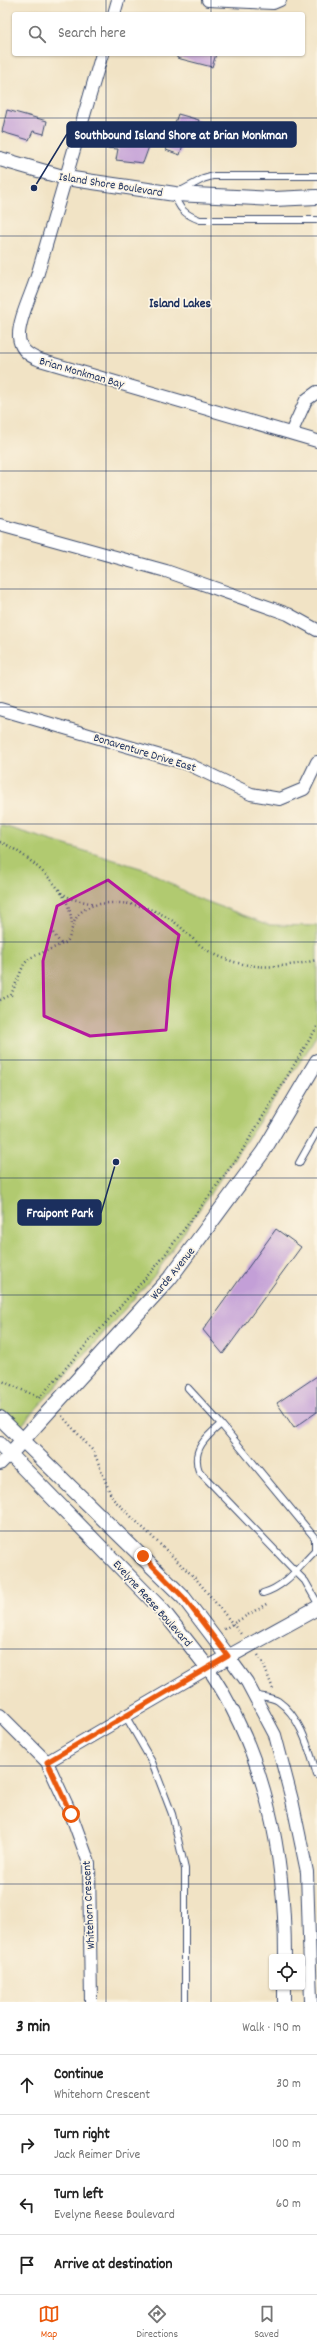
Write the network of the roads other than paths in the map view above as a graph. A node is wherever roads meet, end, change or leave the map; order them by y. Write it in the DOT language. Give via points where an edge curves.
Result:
graph roads {
  1 [pos="118,0"];
  2 [pos="208,0"];
  3 [pos="280,0"];
  4 [pos="115,12"];
  5 [pos="101,56"];
  6 [pos="0,160"];
  7 [pos="317,176"];
  8 [pos="66,178"];
  9 [pos="175,194"];
  10 [pos="317,198"];
  11 [pos="317,220"];
  12 [pos="317,392"];
  13 [pos="292,433"];
  14 [pos="317,441"];
  15 [pos="0,525"];
  16 [pos="317,630"];
  17 [pos="0,709"];
  18 [pos="317,762"];
  19 [pos="317,1061"];
  20 [pos="317,1131"];
  21 [pos="299,1163"];
  22 [pos="188,1388"];
  23 [pos="0,1418"];
  24 [pos="221,1424"];
  25 [pos="23,1441"];
  26 [pos="0,1444"];
  27 [pos="10,1454"];
  28 [pos="0,1464"];
  29 [pos="295,1571"];
  30 [pos="263,1593"];
  31 [pos="317,1602"];
  32 [pos="317,1608"];
  33 [pos="228,1656"];
  34 [pos="208,1668"];
  35 [pos="254,1695"];
  36 [pos="0,1715"];
  37 [pos="125,1715"];
  38 [pos="47,1762"];
  39 [pos="317,1775"];
  40 [pos="285,1954"];
  41 [pos="284,1990"];
  42 [pos="91,2002"];
  43 [pos="185,2002"];
  44 [pos="284,2002"];
  45 [pos="311,2002"];
  1 -- 4 [label="street"];
  2 -- 3 [label="street" via="273,3"];
  5 -- 8 [label="street, Brian Monkman Bay"];
  6 -- 8 [label="street, Island Shore Boulevard"];
  7 -- 9 [label="lane, Island Shore Boulevard" via="213,176"];
  8 -- 9 [label="street, Island Shore Boulevard"];
  8 -- 13 [label="street, Brian Monkman Bay" via="20,329 20,344 28,355"];
  9 -- 10 [label="street, Island Shore Boulevard" via="266,199"];
  9 -- 11 [label="lane, Island Shore Boulevard" via="177,204 188,216 200,220"];
  12 -- 13 [label="street" via="306,400"];
  13 -- 14 [label="street, Brian Monkman Bay"];
  15 -- 16 [label="street" via="166,571 288,614"];
  17 -- 18 [label="street, Bonaventure Drive East" via="188,764 251,794 280,799 304,789"];
  19 -- 25 [label="street, Warde Avenue" via="263,1152 170,1278"];
  20 -- 21 [label="lane"];
  22 -- 24 [label="lane"];
  23 -- 25 [label="street, Evelyne Reese Boulevard"];
  24 -- 29 [label="lane" via="315,1538 315,1551"];
  24 -- 29 [label="lane" via="209,1434 197,1451 196,1462 199,1471"];
  25 -- 27 [label="street, Warde Avenue"];
  25 -- 33 [label="street, Evelyne Reese Boulevard" via="184,1598"];
  26 -- 27 [label="street, Evelyne Reese Boulevard"];
  27 -- 28 [label="street, Warde Avenue"];
  27 -- 34 [label="street, Evelyne Reese Boulevard" via="164,1611"];
  29 -- 30 [label="lane" via="280,1586"];
  29 -- 31 [label="lane"];
  32 -- 33 [label="street"];
  33 -- 34 [label="street"];
  33 -- 35 [label="street, Evelyne Reese Boulevard"];
  34 -- 37 [label="street"];
  34 -- 40 [label="street, Evelyne Reese Boulevard" via="222,1688 246,1736 271,1810 281,1873"];
  35 -- 39 [label="lane" via="277,1700 295,1718"];
  35 -- 45 [label="street, Evelyne Reese Boulevard" via="275,1735 307,1872"];
  36 -- 38 [label="street, Whitehorn Crescent"];
  37 -- 38 [label="street"];
  37 -- 43 [label="lane" via="152,1762 172,1814 185,1869"];
  38 -- 42 [label="street, Whitehorn Crescent" via="71,1814 89,1863"];
  41 -- 44 [label="street"];
}
